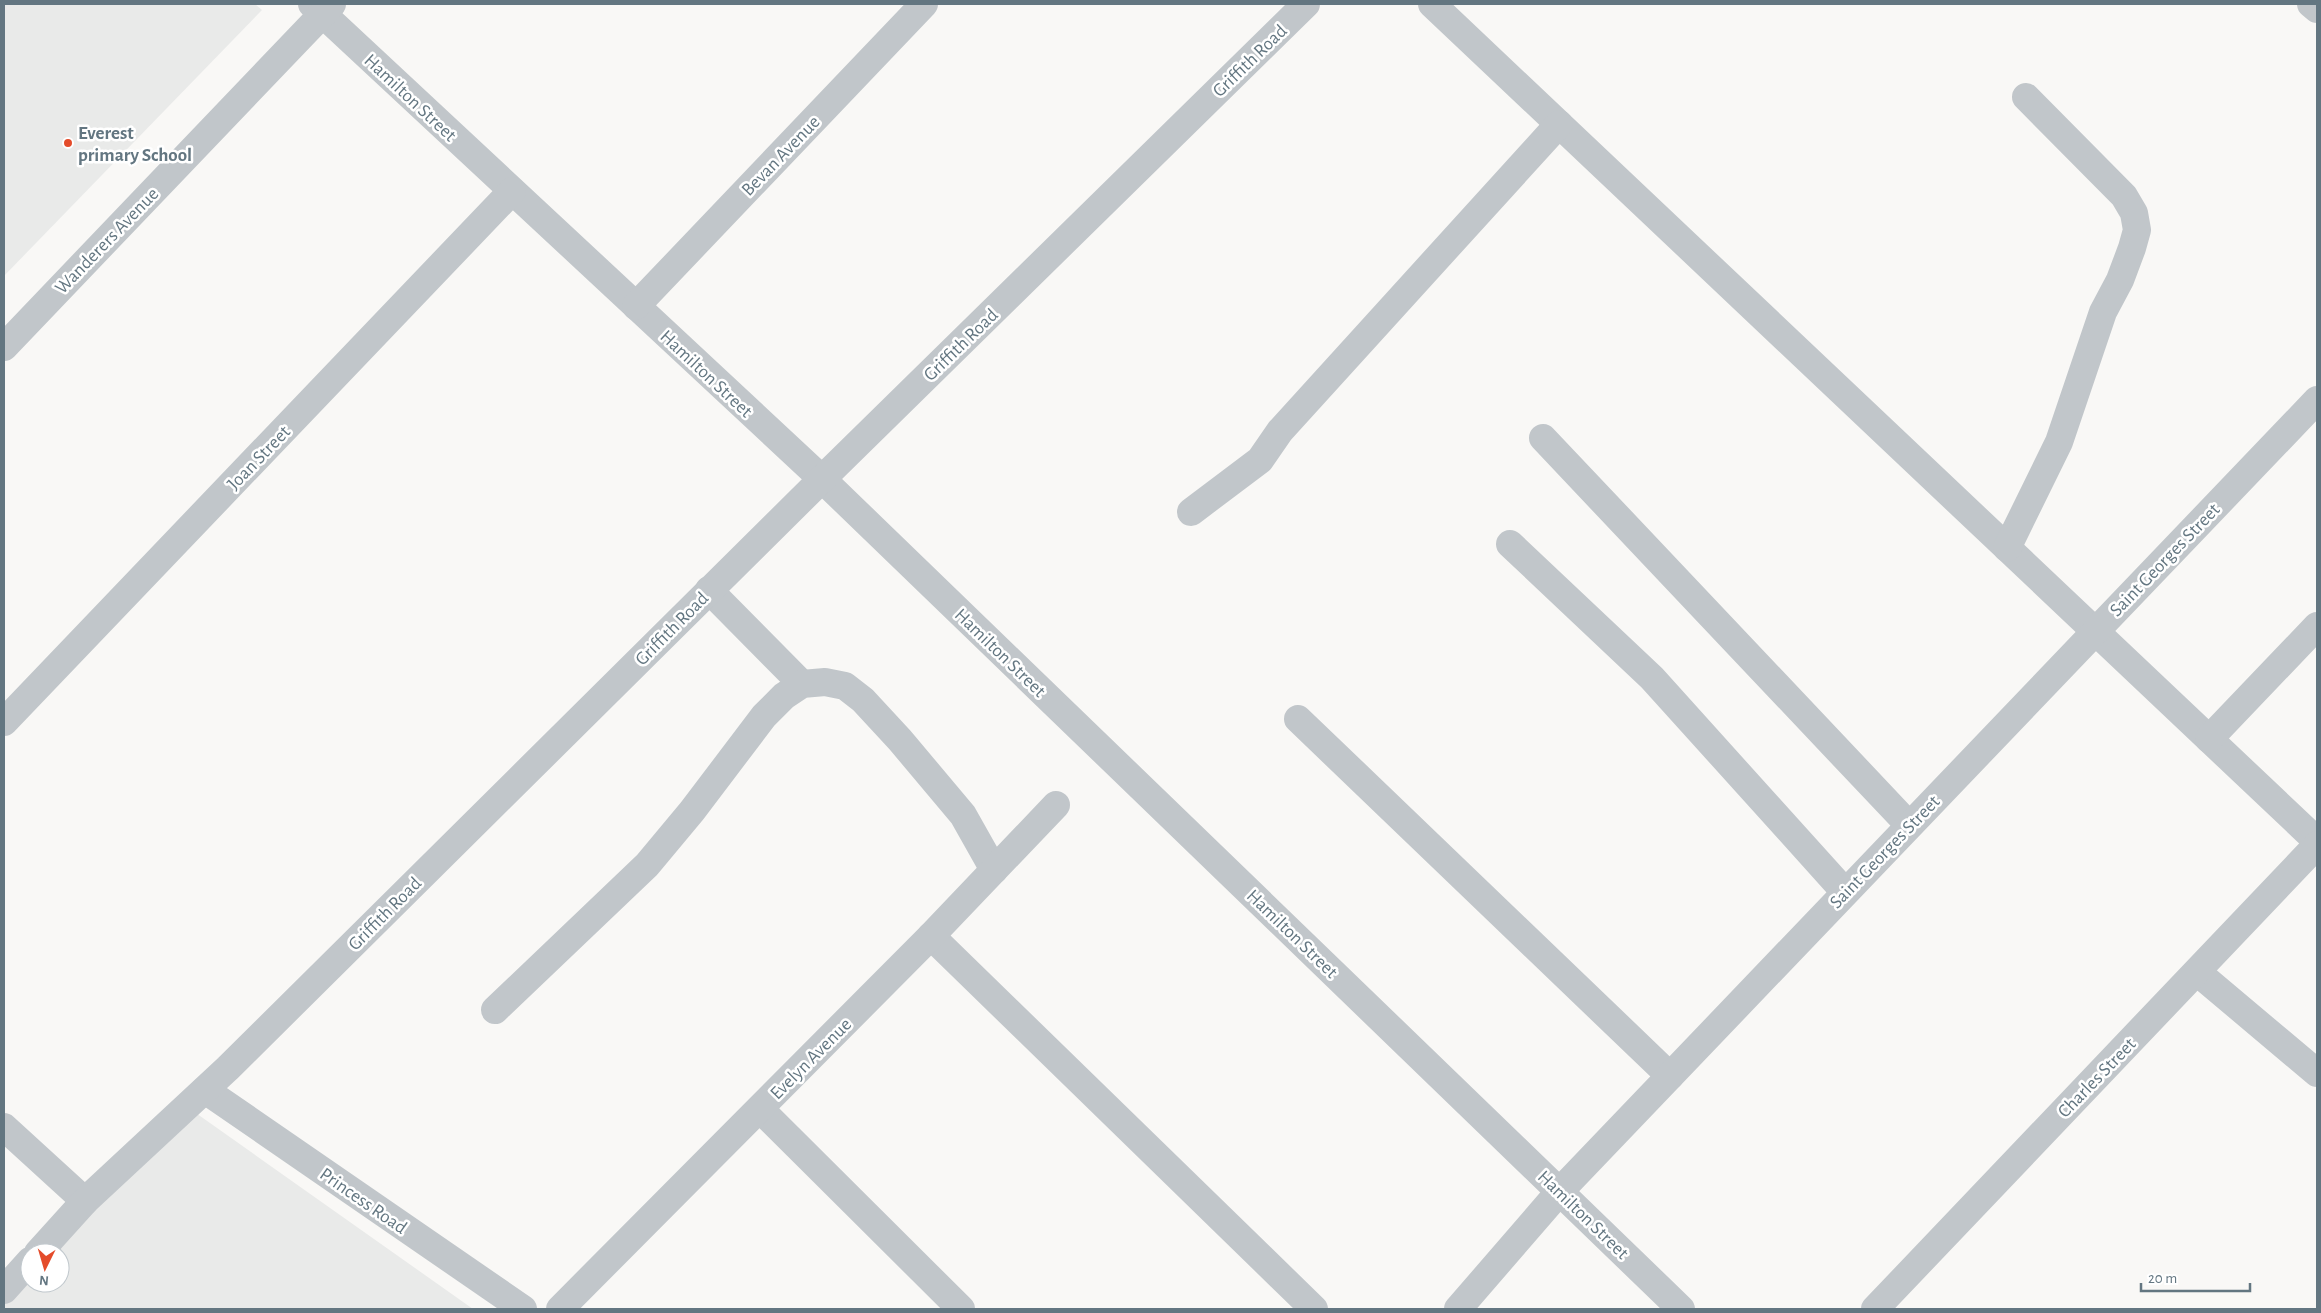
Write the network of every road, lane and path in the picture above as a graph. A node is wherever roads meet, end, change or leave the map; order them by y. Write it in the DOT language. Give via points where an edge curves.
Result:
graph roads {
  1 [pos="924,4"];
  2 [pos="1306,4"];
  3 [pos="1432,4"];
  4 [pos="2311,4"];
  5 [pos="322,7"];
  6 [pos="2317,9"];
  7 [pos="2026,97"];
  8 [pos="1559,124"];
  9 [pos="512,191"];
  10 [pos="636,306"];
  11 [pos="4,347"];
  12 [pos="2317,400"];
  13 [pos="1543,438"];
  14 [pos="822,479"];
  15 [pos="1191,512"];
  16 [pos="1510,544"];
  17 [pos="2007,548"];
  18 [pos="709,590"];
  19 [pos="2317,626"];
  20 [pos="2094,631"];
  21 [pos="802,684"];
  22 [pos="1298,719"];
  23 [pos="4,722"];
  24 [pos="2209,739"];
  25 [pos="1056,805"];
  26 [pos="1909,825"];
  27 [pos="2317,841"];
  28 [pos="2317,845"];
  29 [pos="994,870"];
  30 [pos="1845,892"];
  31 [pos="931,936"];
  32 [pos="2197,972"];
  33 [pos="495,1010"];
  34 [pos="2317,1073"];
  35 [pos="1670,1076"];
  36 [pos="205,1090"];
  37 [pos="760,1109"];
  38 [pos="4,1127"];
  39 [pos="1560,1191"];
  40 [pos="85,1201"];
  41 [pos="47,1243"];
  42 [pos="20,1273"];
  43 [pos="4,1290"];
  44 [pos="8,1309"];
  45 [pos="523,1309"];
  46 [pos="560,1309"];
  47 [pos="961,1309"];
  48 [pos="1314,1309"];
  49 [pos="1458,1309"];
  50 [pos="1681,1309"];
  51 [pos="1875,1309"];
  1 -- 10 [label="street, Bevan Avenue"];
  2 -- 14 [label="street, Griffith Road"];
  3 -- 8 [label="street"];
  4 -- 6 [label="street"];
  5 -- 9 [label="street, Hamilton Street"];
  5 -- 11 [label="street, Wanderers Avenue"];
  7 -- 17 [label="street" via="2124,196 2134,213 2136,230 2129,256 2083,366 2059,442"];
  8 -- 15 [label="street" via="1280,431 1260,460"];
  8 -- 17 [label="street"];
  9 -- 10 [label="street, Hamilton Street"];
  9 -- 23 [label="street, Joan Street"];
  10 -- 14 [label="street, Hamilton Street"];
  12 -- 20 [label="street, Saint Georges Street"];
  13 -- 26 [label="street"];
  14 -- 18 [label="street, Griffith Road"];
  14 -- 39 [label="street, Hamilton Street"];
  16 -- 30 [label="street" via="1652,678"];
  17 -- 20 [label="street"];
  18 -- 21 [label="street"];
  18 -- 36 [label="street, Griffith Road"];
  19 -- 24 [label="street"];
  20 -- 24 [label="street"];
  20 -- 26 [label="street, Saint Georges Street"];
  21 -- 29 [label="street" via="825,682 844,686 863,700 963,815"];
  21 -- 33 [label="street" via="764,716 647,864"];
  22 -- 35 [label="street"];
  24 -- 27 [label="street"];
  25 -- 29 [label="street, Evelyn Avenue"];
  26 -- 30 [label="street, Saint Georges Street"];
  28 -- 32 [label="street, Charles Street"];
  29 -- 31 [label="street, Evelyn Avenue"];
  30 -- 35 [label="street, Saint Georges Street"];
  31 -- 37 [label="street, Evelyn Avenue"];
  31 -- 48 [label="street"];
  32 -- 34 [label="street"];
  32 -- 51 [label="street, Charles Street"];
  35 -- 39 [label="street, Saint Georges Street"];
  36 -- 40 [label="street, Griffith Road"];
  36 -- 45 [label="street, Princess Road"];
  37 -- 46 [label="street, Evelyn Avenue"];
  37 -- 47 [label="street"];
  38 -- 40 [label="street"];
  39 -- 49 [label="street, Saint Georges Street"];
  39 -- 50 [label="street, Hamilton Street"];
  40 -- 41 [label="street, Griffith Road"];
  42 -- 43 [label="street"];
  43 -- 44 [label="street"];
}
